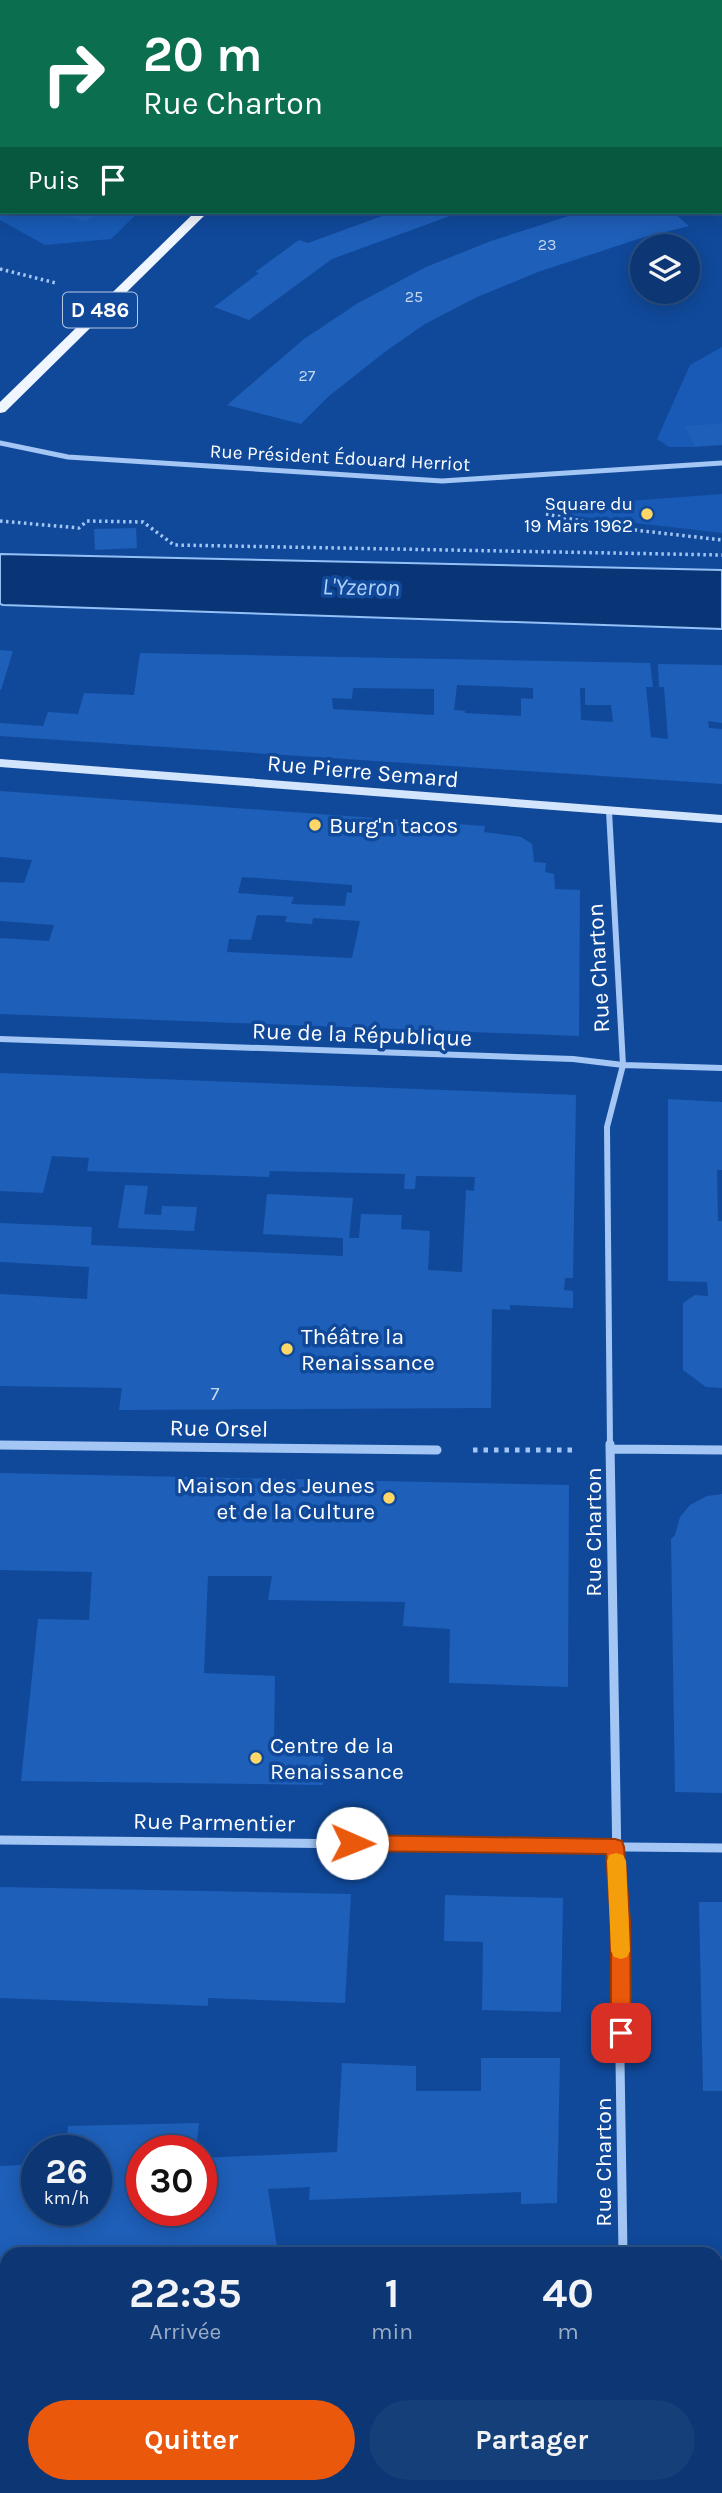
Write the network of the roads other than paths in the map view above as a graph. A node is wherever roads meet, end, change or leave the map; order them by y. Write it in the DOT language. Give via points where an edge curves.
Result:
graph roads {
  1 [pos="200,214"];
  2 [pos="0,410"];
  3 [pos="0,443"];
  4 [pos="722,463"];
  5 [pos="0,763"];
  6 [pos="609,811"];
  7 [pos="722,819"];
  8 [pos="0,1039"];
  9 [pos="623,1065"];
  10 [pos="722,1068"];
  11 [pos="0,1445"];
  12 [pos="612,1449"];
  13 [pos="437,1450"];
  14 [pos="722,1450"];
  15 [pos="0,1840"];
  16 [pos="615,1847"];
  17 [pos="722,1848"];
  18 [pos="623,2247"];
  1 -- 2 [label="main road, D 486"];
  3 -- 4 [label="street, Rue Président Édouard Herriot" via="68,457 442,481"];
  5 -- 6 [label="main road, Rue Pierre Semard"];
  6 -- 7 [label="main road, Rue Pierre Semard"];
  6 -- 9 [label="street, Rue Charton"];
  8 -- 9 [label="street, Rue de la République" via="573,1059"];
  9 -- 10 [label="street, Rue de la République"];
  9 -- 12 [label="street, Rue Charton" via="607,1127"];
  11 -- 13 [label="street, Rue Orsel"];
  12 -- 14 [label="street"];
  12 -- 16 [label="street, Rue Charton"];
  15 -- 16 [label="street, Rue Parmentier"];
  16 -- 17 [label="street, Rue Parmentier"];
  16 -- 18 [label="street, Rue Charton" via="620,1922"];
}
